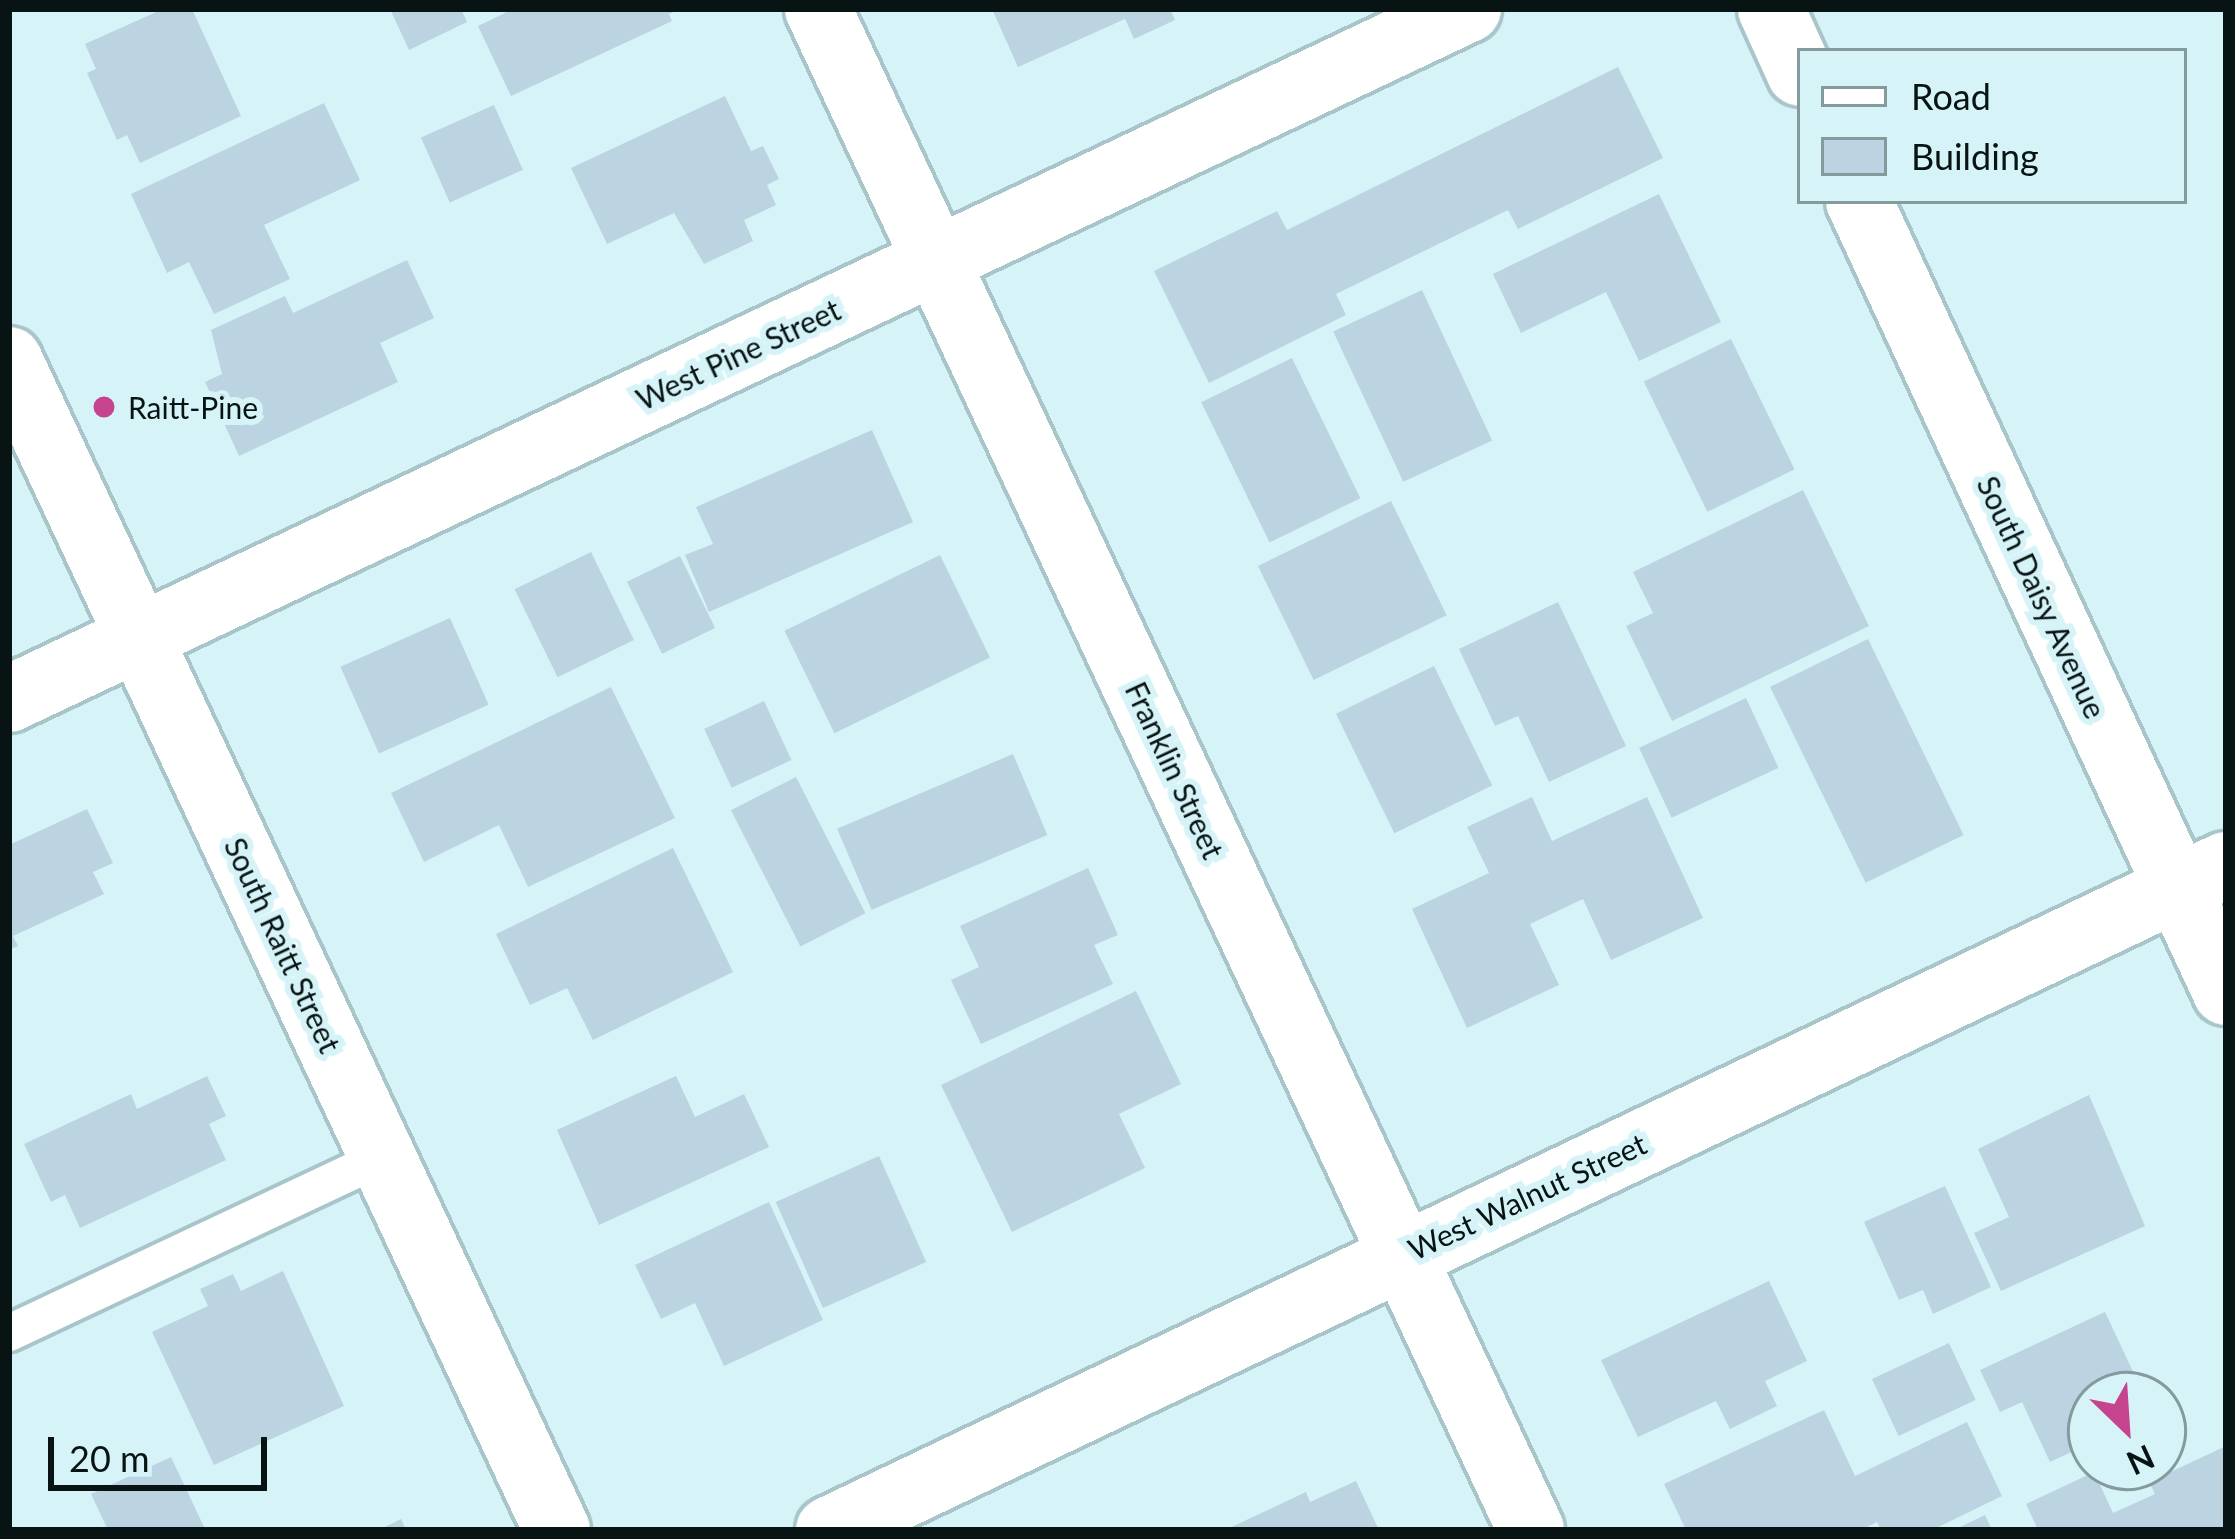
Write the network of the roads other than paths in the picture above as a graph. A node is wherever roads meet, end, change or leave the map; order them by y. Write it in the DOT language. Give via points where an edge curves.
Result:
graph roads {
  1 [pos="818,9"];
  2 [pos="1468,9"];
  3 [pos="1771,9"];
  4 [pos="1797,66"];
  5 [pos="1861,204"];
  6 [pos="936,261"];
  7 [pos="9,360"];
  8 [pos="139,638"];
  9 [pos="9,699"];
  10 [pos="2201,876"];
  11 [pos="2226,992"];
  12 [pos="383,1157"];
  13 [pos="1402,1256"];
  14 [pos="9,1333"];
  15 [pos="557,1530"];
  16 [pos="829,1530"];
  17 [pos="1531,1530"];
  1 -- 6 [label="street, Franklin Street"];
  2 -- 6 [label="street, West Pine Street"];
  3 -- 4 [label="street"];
  5 -- 10 [label="street, South Daisy Avenue"];
  6 -- 8 [label="street, West Pine Street"];
  6 -- 13 [label="street, Franklin Street"];
  7 -- 8 [label="street, South Raitt Street"];
  8 -- 9 [label="street, West Pine Street"];
  8 -- 12 [label="street, South Raitt Street"];
  10 -- 11 [label="street, South Daisy Avenue"];
  10 -- 13 [label="street, West Walnut Street"];
  12 -- 14 [label="lane"];
  12 -- 15 [label="street, South Raitt Street"];
  13 -- 16 [label="street, West Walnut Street"];
  13 -- 17 [label="street, Franklin Street"];
}
